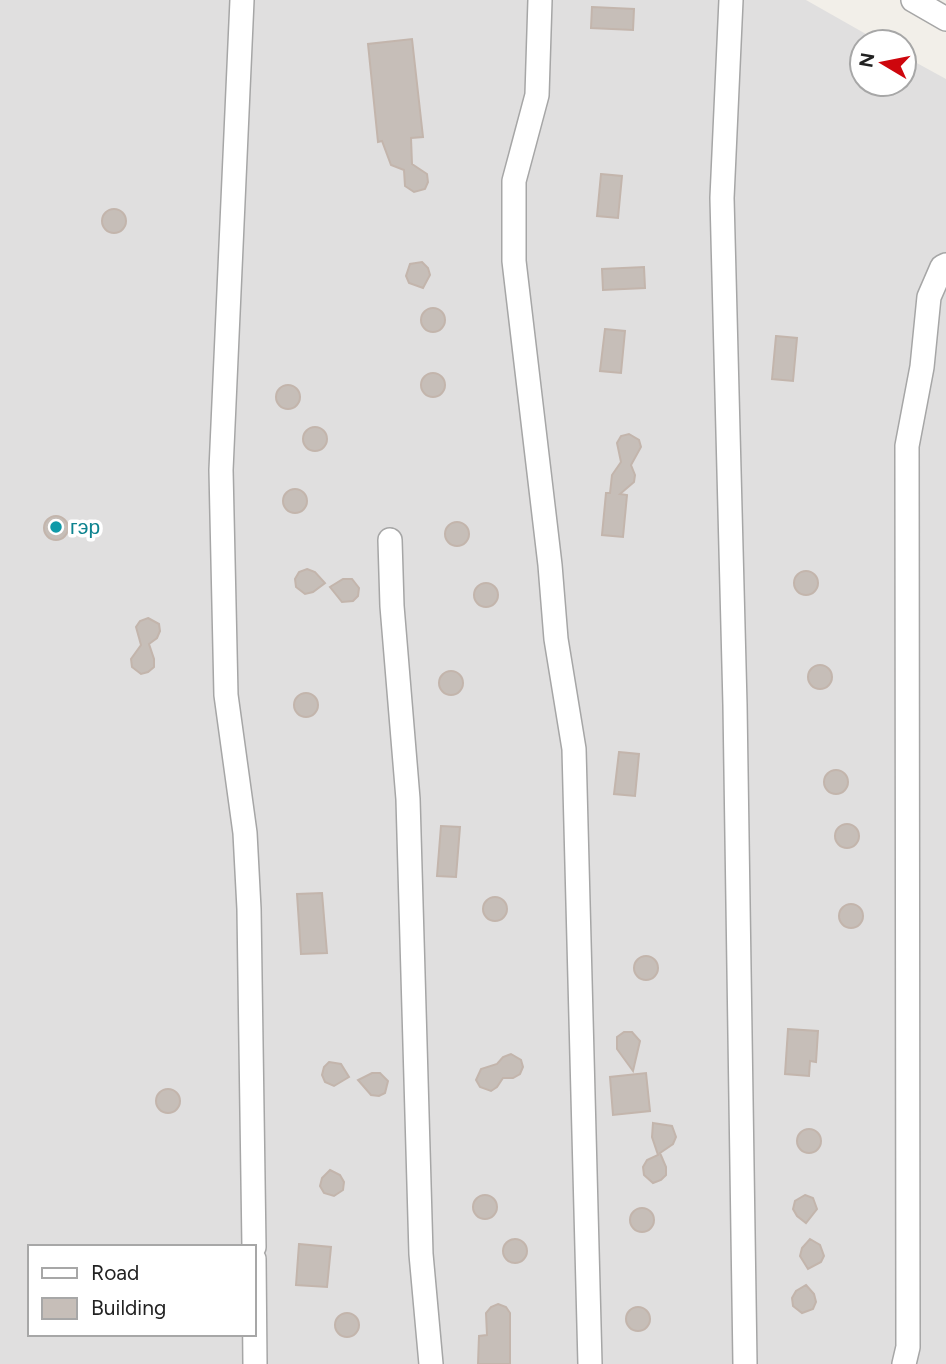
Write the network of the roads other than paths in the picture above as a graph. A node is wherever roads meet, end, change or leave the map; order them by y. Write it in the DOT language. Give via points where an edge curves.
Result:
graph roads {
  1 [pos="242,0"];
  2 [pos="540,0"];
  3 [pos="731,0"];
  4 [pos="914,0"];
  5 [pos="946,19"];
  6 [pos="946,265"];
  7 [pos="390,540"];
  8 [pos="254,1245"];
  9 [pos="255,1336"];
  10 [pos="255,1364"];
  11 [pos="431,1364"];
  12 [pos="590,1364"];
  13 [pos="745,1364"];
  14 [pos="904,1364"];
  1 -- 8 [label="street" via="221,470 226,695 245,833"];
  2 -- 12 [label="street" via="537,95 514,181 513,261 556,639 574,748"];
  3 -- 13 [label="street" via="722,198"];
  4 -- 5 [label="street"];
  6 -- 14 [label="street" via="929,297 907,446 908,1347"];
  7 -- 11 [label="street" via="408,799 421,1254"];
  9 -- 10 [label="street"];
}
